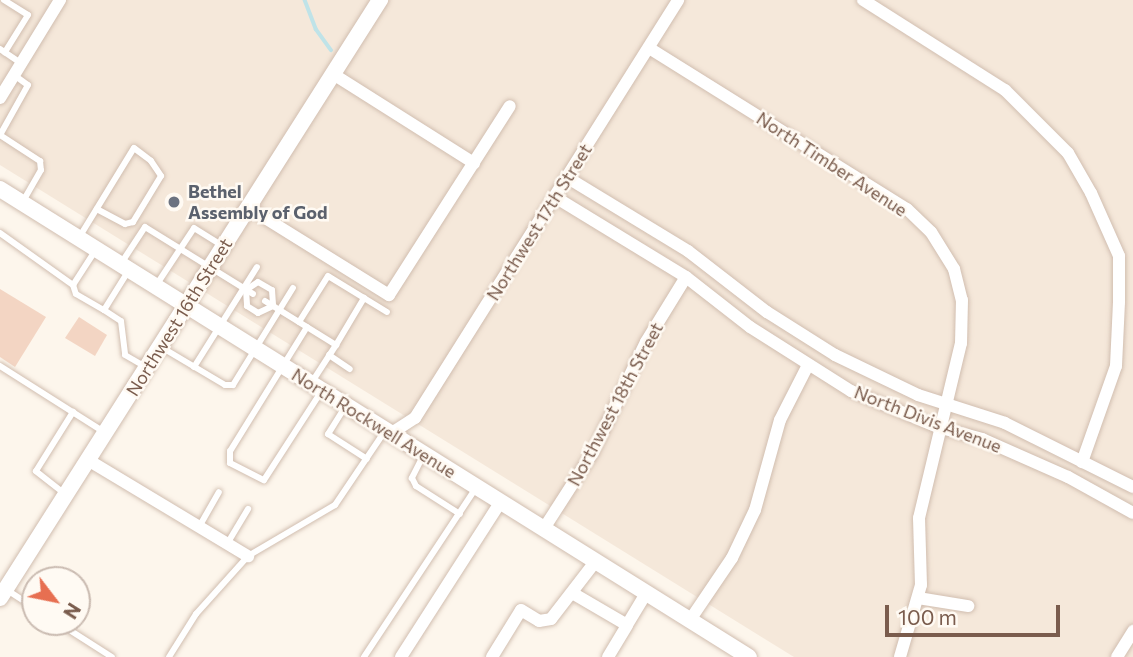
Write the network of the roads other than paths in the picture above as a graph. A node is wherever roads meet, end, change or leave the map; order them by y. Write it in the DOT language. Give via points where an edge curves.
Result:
graph roads {
  1 [pos="4,0"];
  2 [pos="60,0"];
  3 [pos="380,0"];
  4 [pos="678,0"];
  5 [pos="863,0"];
  6 [pos="649,48"];
  7 [pos="2,51"];
  8 [pos="21,63"];
  9 [pos="333,74"];
  10 [pos="14,75"];
  11 [pos="0,98"];
  12 [pos="510,106"];
  13 [pos="474,163"];
  14 [pos="568,178"];
  15 [pos="0,189"];
  16 [pos="555,197"];
  17 [pos="22,203"];
  18 [pos="249,208"];
  19 [pos="97,209"];
  20 [pos="0,233"];
  21 [pos="79,238"];
  22 [pos="225,247"];
  23 [pos="96,248"];
  24 [pos="180,249"];
  25 [pos="1133,254"];
  26 [pos="1119,256"];
  27 [pos="125,266"];
  28 [pos="257,267"];
  29 [pos="211,268"];
  30 [pos="686,277"];
  31 [pos="73,285"];
  32 [pos="156,285"];
  33 [pos="293,288"];
  34 [pos="248,291"];
  35 [pos="364,298"];
  36 [pos="265,301"];
  37 [pos="188,305"];
  38 [pos="273,306"];
  39 [pos="104,310"];
  40 [pos="280,310"];
  41 [pos="387,312"];
  42 [pos="299,322"];
  43 [pos="220,325"];
  44 [pos="307,327"];
  45 [pos="336,345"];
  46 [pos="161,347"];
  47 [pos="256,349"];
  48 [pos="329,355"];
  49 [pos="808,365"];
  50 [pos="0,366"];
  51 [pos="283,366"];
  52 [pos="194,367"];
  53 [pos="147,368"];
  54 [pos="350,369"];
  55 [pos="317,387"];
  56 [pos="943,403"];
  57 [pos="346,405"];
  58 [pos="73,412"];
  59 [pos="938,427"];
  60 [pos="388,432"];
  61 [pos="106,433"];
  62 [pos="424,455"];
  63 [pos="368,459"];
  64 [pos="88,460"];
  65 [pos="1082,462"];
  66 [pos="1133,487"];
  67 [pos="476,488"];
  68 [pos="219,492"];
  69 [pos="66,495"];
  70 [pos="500,503"];
  71 [pos="248,509"];
  72 [pos="1133,513"];
  73 [pos="460,514"];
  74 [pos="199,527"];
  75 [pos="543,530"];
  76 [pos="227,544"];
  77 [pos="248,556"];
  78 [pos="596,562"];
  79 [pos="646,593"];
  80 [pos="3,594"];
  81 [pos="575,594"];
  82 [pos="918,598"];
  83 [pos="21,602"];
  84 [pos="968,606"];
  85 [pos="690,620"];
  86 [pos="627,625"];
  87 [pos="1133,631"];
  88 [pos="79,636"];
  89 [pos="112,657"];
  90 [pos="169,657"];
  91 [pos="364,657"];
  92 [pos="401,657"];
  93 [pos="492,657"];
  94 [pos="608,657"];
  95 [pos="749,657"];
  96 [pos="900,657"];
  97 [pos="1117,657"];
  1 -- 7 [label="lane" via="28,15"];
  2 -- 8 [label="street"];
  3 -- 9 [label="main road, Northwest 16th Street"];
  4 -- 6 [label="street, Northwest 17th Street"];
  5 -- 26 [label="street" via="1005,90 1041,122 1068,153"];
  6 -- 14 [label="street, Northwest 17th Street"];
  6 -- 56 [label="street, North Timber Avenue" via="906,209 931,232 954,269 962,300 961,343"];
  7 -- 8 [label="lane"];
  8 -- 10 [label="street"];
  9 -- 13 [label="street"];
  9 -- 18 [label="main road, Northwest 16th Street"];
  10 -- 11 [label="street"];
  10 -- 17 [label="lane" via="28,85 0,135 40,161 41,170"];
  12 -- 13 [label="street"];
  13 -- 18 [label="street" via="389,295"];
  14 -- 16 [label="street, Northwest 17th Street"];
  14 -- 56 [label="street, North Divis Avenue" via="688,251 767,312 835,355"];
  15 -- 17 [label="main road, North Rockwell Avenue"];
  16 -- 30 [label="street, North Divis Avenue"];
  16 -- 60 [label="street, Northwest 17th Street" via="415,418"];
  17 -- 21 [label="main road, North Rockwell Avenue"];
  18 -- 22 [label="main road, Northwest 16th Street"];
  19 -- 19 [label="lane" via="134,148 151,160 162,176 133,222 125,224"];
  19 -- 21 [label="lane"];
  20 -- 31 [label="lane"];
  21 -- 23 [label="main road, North Rockwell Avenue"];
  22 -- 24 [label="lane" via="194,228"];
  22 -- 29 [label="main road, Northwest 16th Street"];
  23 -- 27 [label="main road, North Rockwell Avenue"];
  23 -- 31 [label="lane"];
  24 -- 27 [label="lane" via="145,227"];
  24 -- 29 [label="lane"];
  24 -- 32 [label="lane"];
  25 -- 26 [label="street"];
  26 -- 65 [label="street" via="1116,366"];
  27 -- 32 [label="main road, North Rockwell Avenue"];
  27 -- 39 [label="lane"];
  28 -- 34 [label="lane"];
  29 -- 34 [label="lane"];
  29 -- 37 [label="main road, Northwest 16th Street"];
  30 -- 49 [label="street, North Divis Avenue"];
  30 -- 75 [label="street, Northwest 18th Street" via="646,342 593,452"];
  31 -- 39 [label="lane" via="76,294"];
  32 -- 37 [label="main road, North Rockwell Avenue"];
  33 -- 40 [label="lane"];
  34 -- 38 [label="lane" via="247,306 258,313"];
  34 -- 38 [label="lane" via="258,282 272,290"];
  34 -- 43 [label="lane"];
  35 -- 41 [label="lane"];
  35 -- 42 [label="lane" via="328,276"];
  35 -- 45 [label="lane"];
  36 -- 38 [label="lane"];
  37 -- 43 [label="main road, North Rockwell Avenue"];
  37 -- 46 [label="main road, Northwest 16th Street"];
  38 -- 40 [label="lane"];
  39 -- 53 [label="lane" via="121,321 125,355"];
  40 -- 42 [label="lane"];
  40 -- 47 [label="lane"];
  42 -- 44 [label="lane"];
  43 -- 47 [label="main road, North Rockwell Avenue"];
  43 -- 52 [label="lane"];
  44 -- 45 [label="lane"];
  44 -- 51 [label="lane"];
  45 -- 48 [label="lane"];
  46 -- 52 [label="lane"];
  46 -- 53 [label="main road, Northwest 16th Street"];
  47 -- 51 [label="main road, North Rockwell Avenue"];
  47 -- 52 [label="lane" via="230,386"];
  48 -- 54 [label="lane"];
  48 -- 55 [label="lane"];
  49 -- 59 [label="street, North Divis Avenue" via="851,391"];
  49 -- 85 [label="street" via="780,419 755,510 732,558"];
  50 -- 58 [label="lane"];
  51 -- 55 [label="main road, North Rockwell Avenue"];
  51 -- 55 [label="lane" via="230,451 230,463 264,480"];
  53 -- 61 [label="main road, Northwest 16th Street"];
  55 -- 57 [label="main road, North Rockwell Avenue"];
  56 -- 59 [label="street, North Timber Avenue"];
  56 -- 65 [label="street, North Divis Avenue" via="1005,422"];
  57 -- 60 [label="main road, North Rockwell Avenue"];
  57 -- 63 [label="lane" via="328,434"];
  58 -- 61 [label="lane"];
  58 -- 69 [label="lane" via="36,471"];
  59 -- 72 [label="street, North Divis Avenue" via="982,439 1068,477"];
  59 -- 82 [label="street, North Timber Avenue" via="919,517"];
  60 -- 62 [label="main road, North Rockwell Avenue"];
  60 -- 63 [label="lane"];
  61 -- 64 [label="main road, Northwest 16th Street"];
  62 -- 67 [label="main road, North Rockwell Avenue"];
  62 -- 73 [label="lane" via="412,478 416,486"];
  63 -- 77 [label="lane" via="335,505"];
  64 -- 69 [label="main road, Northwest 16th Street"];
  64 -- 74 [label="street"];
  65 -- 66 [label="street, North Divis Avenue"];
  67 -- 70 [label="main road, North Rockwell Avenue"];
  67 -- 73 [label="lane"];
  68 -- 74 [label="lane"];
  69 -- 80 [label="main road, Northwest 16th Street"];
  70 -- 75 [label="main road, North Rockwell Avenue"];
  70 -- 92 [label="street"];
  71 -- 76 [label="lane"];
  73 -- 91 [label="lane"];
  74 -- 76 [label="street"];
  75 -- 78 [label="main road, North Rockwell Avenue"];
  76 -- 77 [label="street"];
  77 -- 90 [label="lane" via="196,614"];
  78 -- 79 [label="main road, North Rockwell Avenue"];
  78 -- 81 [label="street"];
  79 -- 85 [label="main road, North Rockwell Avenue"];
  79 -- 86 [label="street"];
  80 -- 83 [label="lane"];
  81 -- 86 [label="street"];
  81 -- 93 [label="street" via="547,621 521,610"];
  82 -- 84 [label="street"];
  82 -- 96 [label="street, North Timber Avenue"];
  85 -- 95 [label="main road, North Rockwell Avenue"];
  86 -- 94 [label="street"];
  87 -- 97 [label="street"];
  88 -- 89 [label="lane"];
}
